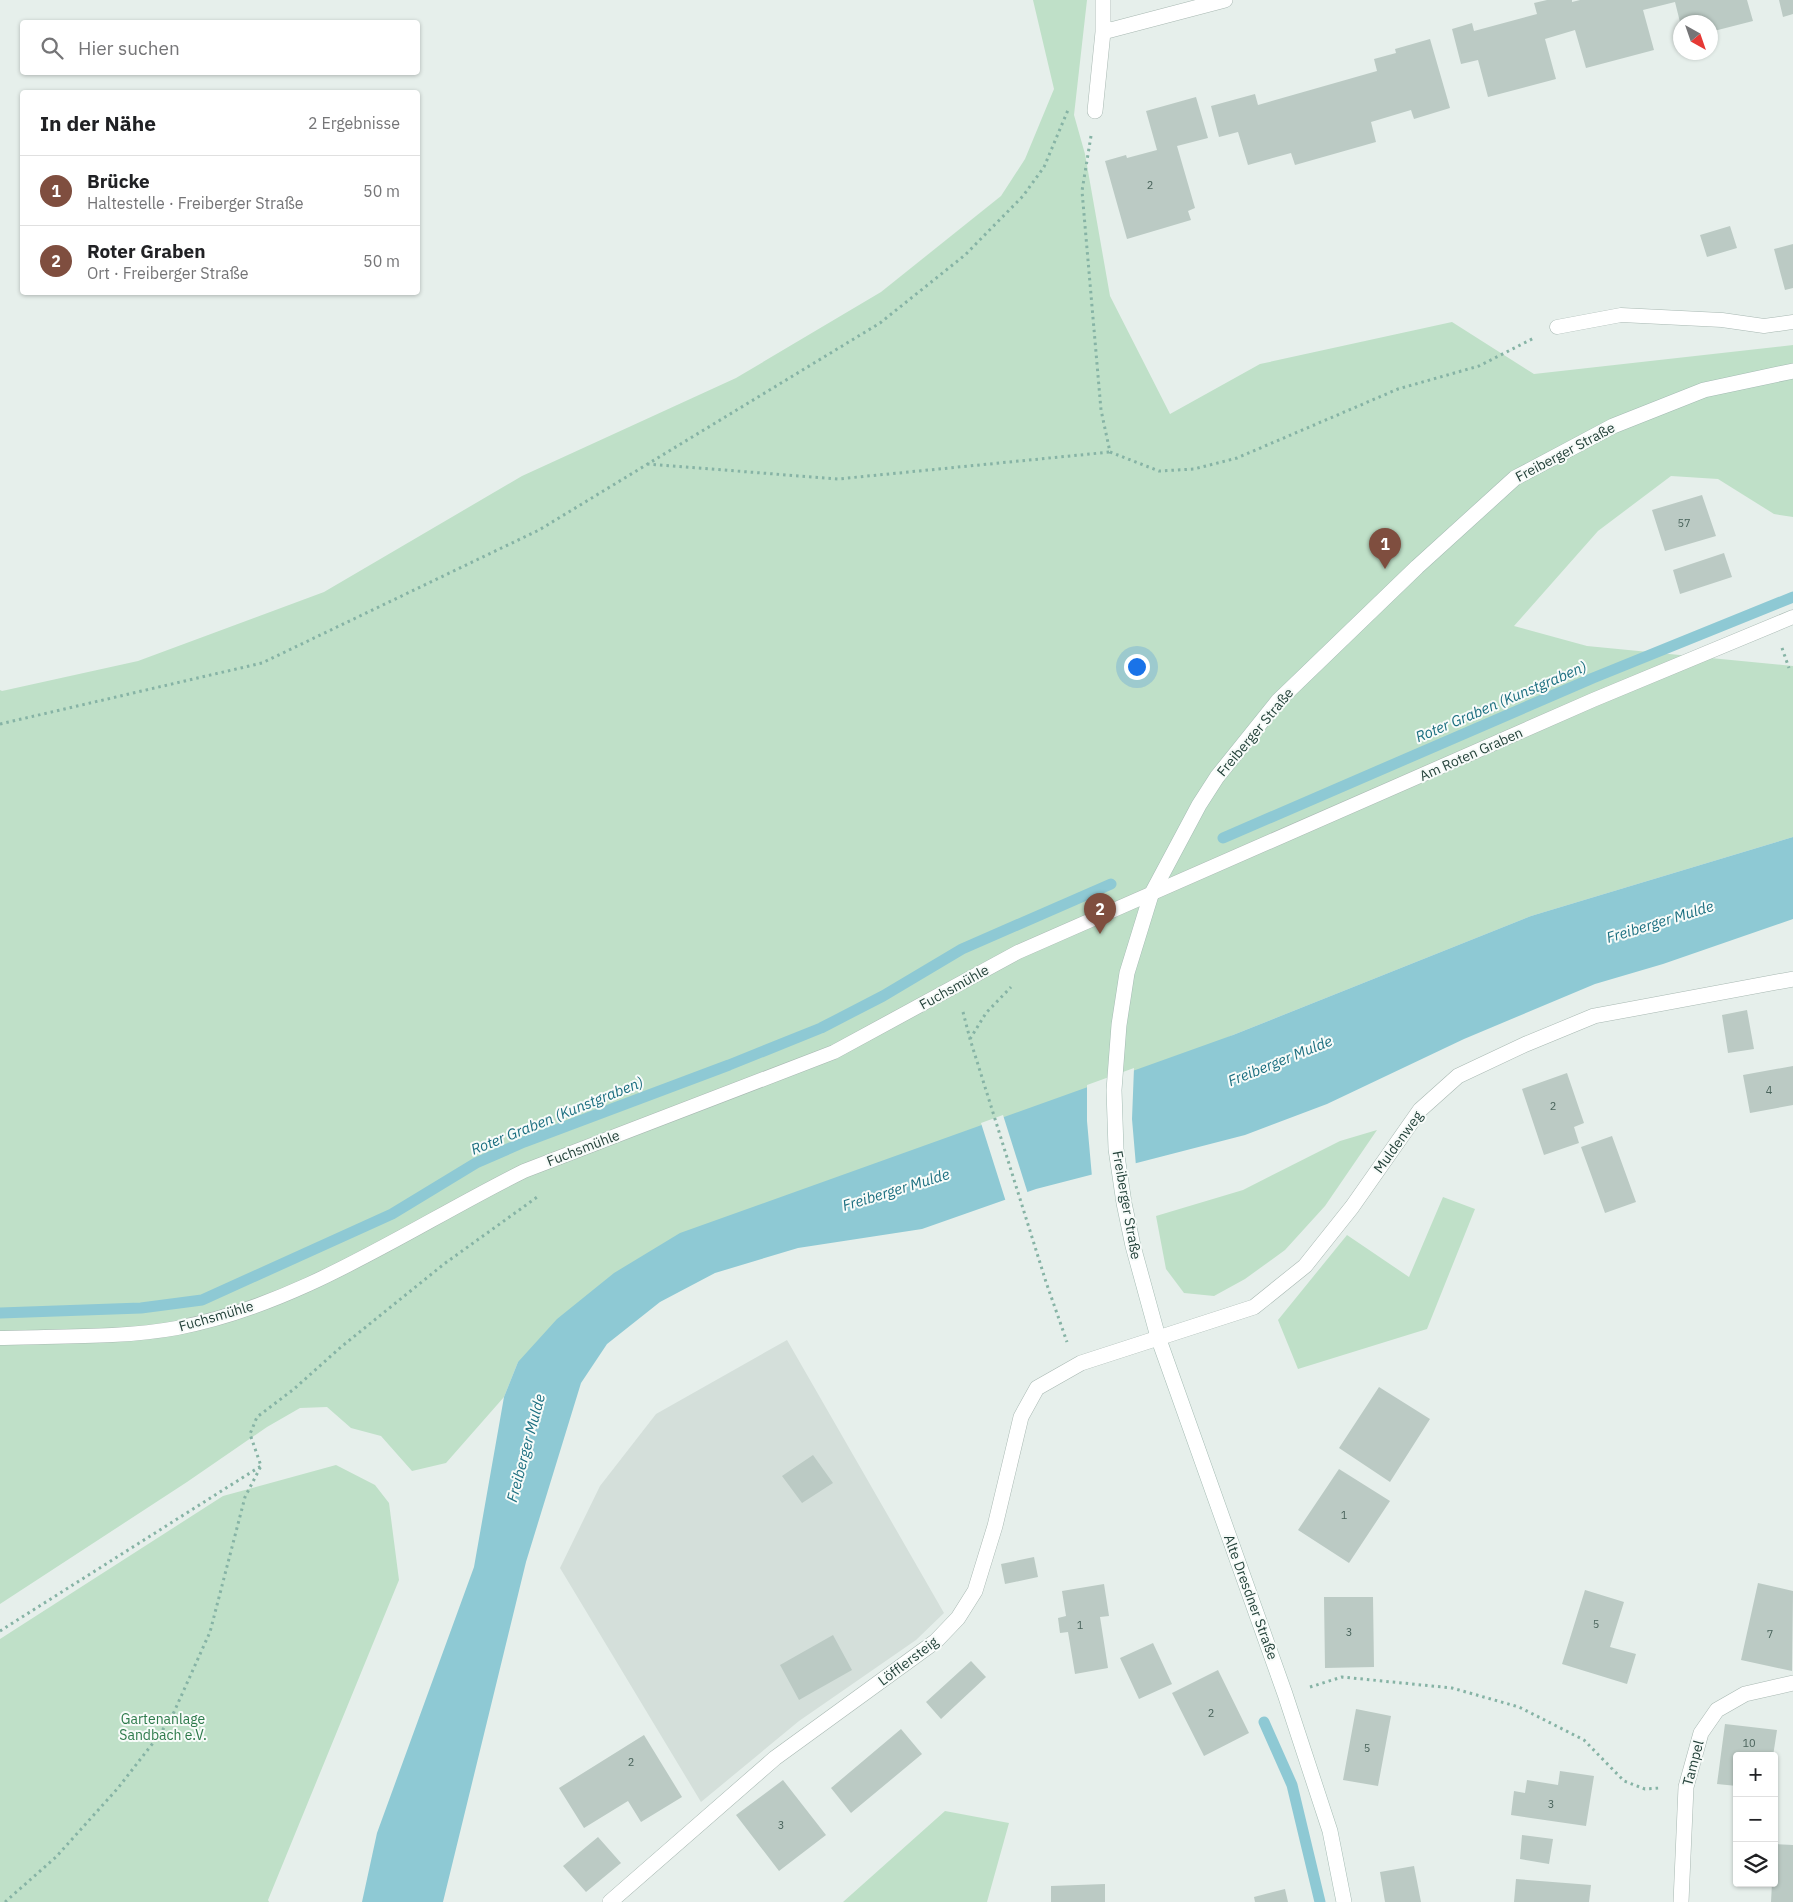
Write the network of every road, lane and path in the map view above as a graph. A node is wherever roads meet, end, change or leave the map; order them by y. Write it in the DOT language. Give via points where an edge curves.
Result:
graph roads {
  1 [pos="1103,0"];
  2 [pos="1225,0"];
  3 [pos="1102,32"];
  4 [pos="1098,87"];
  5 [pos="1095,111"];
  6 [pos="1793,322"];
  7 [pos="1557,327"];
  8 [pos="1793,371"];
  9 [pos="1110,452"];
  10 [pos="646,464"];
  11 [pos="1793,617"];
  12 [pos="0,724"];
  13 [pos="1151,894"];
  14 [pos="1793,979"];
  15 [pos="970,1039"];
  16 [pos="541,1194"];
  17 [pos="1146,1296"];
  18 [pos="1158,1337"];
  19 [pos="0,1338"];
  20 [pos="1081,1363"];
  21 [pos="261,1466"];
  22 [pos="0,1631"];
  23 [pos="1793,1683"];
  24 [pos="1285,1694"];
  25 [pos="1686,1787"];
  26 [pos="5,1902"];
  27 [pos="610,1902"];
  28 [pos="1344,1902"];
  29 [pos="1680,1902"];
  1 -- 3 [label="street"];
  2 -- 3 [label="street"];
  3 -- 4 [label="street"];
  4 -- 5 [label="street"];
  4 -- 10 [label="path" via="1068,108 1044,167 1023,196 965,255 880,323"];
  5 -- 9 [label="path" via="1082,191 1100,410"];
  6 -- 7 [label="lane" via="1764,326 1722,320 1621,315"];
  7 -- 9 [label="path" via="1479,366 1398,389 1237,458 1194,470 1159,471"];
  8 -- 13 [label="street, Freiberger Straße" via="1704,390 1613,426 1515,478 1278,701 1198,804"];
  9 -- 10 [label="path" via="838,479"];
  10 -- 12 [label="path" via="539,530 262,663"];
  11 -- 13 [label="lane, Am Roten Graben" via="1584,704"];
  13 -- 17 [label="street, Freiberger Straße" via="1127,974 1114,1090 1116,1149 1124,1203"];
  13 -- 19 [label="lane, Fuchsmühle" via="1018,952 834,1052 524,1171 299,1289 224,1317 176,1328 127,1334"];
  14 -- 18 [label="street, Muldenweg" via="1594,1016 1458,1076 1420,1110 1352,1207 1305,1266 1254,1307"];
  15 -- 20 [label="path" via="1066,1339"];
  16 -- 21 [label="path" via="444,1264 257,1417 250,1434"];
  17 -- 18 [label="street, Alte Dresdner Straße"];
  18 -- 20 [label="street, Löfflersteig"];
  18 -- 24 [label="street, Alte Dresdner Straße"];
  20 -- 27 [label="street, Löfflersteig" via="1037,1388 1021,1417 995,1526 975,1591 958,1618 936,1641 775,1758"];
  21 -- 22 [label="path"];
  21 -- 26 [label="path" via="245,1497 210,1632 174,1712 118,1788 56,1857"];
  23 -- 25 [label="street, Tampel" via="1745,1694 1717,1710 1701,1733"];
  24 -- 25 [label="path" via="1342,1677 1452,1688 1519,1707 1584,1740 1624,1781 1631,1784 1645,1789"];
  24 -- 28 [label="street, Alte Dresdner Straße" via="1330,1831"];
  25 -- 29 [label="street, Tampel"];
}
